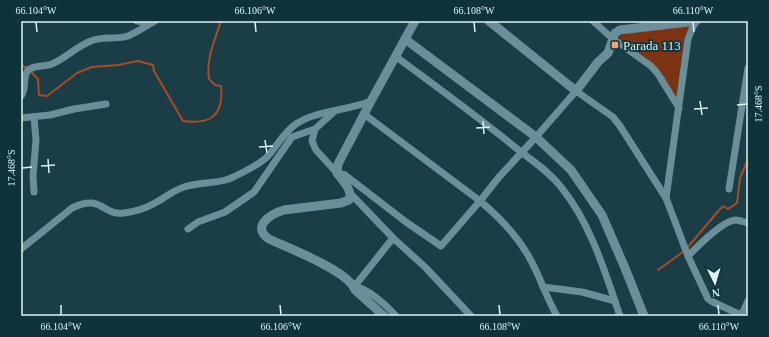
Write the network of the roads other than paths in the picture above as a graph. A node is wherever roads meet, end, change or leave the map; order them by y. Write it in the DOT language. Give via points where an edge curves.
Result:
graph roads {
  1 [pos="137,21"];
  2 [pos="415,21"];
  3 [pos="489,21"];
  4 [pos="593,21"];
  5 [pos="696,21"];
  6 [pos="152,22"];
  7 [pos="646,24"];
  8 [pos="405,39"];
  9 [pos="613,39"];
  10 [pos="395,56"];
  11 [pos="748,68"];
  12 [pos="576,91"];
  13 [pos="21,96"];
  14 [pos="371,101"];
  15 [pos="106,104"];
  16 [pos="679,108"];
  17 [pos="335,111"];
  18 [pos="364,114"];
  19 [pos="34,117"];
  20 [pos="21,118"];
  21 [pos="315,129"];
  22 [pos="536,137"];
  23 [pos="521,152"];
  24 [pos="337,173"];
  25 [pos="729,189"];
  26 [pos="34,192"];
  27 [pos="350,193"];
  28 [pos="666,198"];
  29 [pos="480,201"];
  30 [pos="748,223"];
  31 [pos="188,229"];
  32 [pos="393,238"];
  33 [pos="21,249"];
  34 [pos="688,256"];
  35 [pos="354,286"];
  36 [pos="543,287"];
  37 [pos="616,301"];
  38 [pos="748,301"];
  39 [pos="384,316"];
  40 [pos="396,316"];
  41 [pos="471,316"];
  42 [pos="557,316"];
  43 [pos="620,316"];
  44 [pos="644,316"];
  45 [pos="742,316"];
  1 -- 6 [label="street"];
  2 -- 8 [label="street"];
  3 -- 12 [label="street"];
  4 -- 9 [label="street"];
  5 -- 7 [label="street"];
  5 -- 16 [label="street" via="688,39"];
  6 -- 13 [label="street" via="128,36 92,40 50,65 31,67 27,72 24,93"];
  7 -- 9 [label="street" via="620,30 615,33"];
  8 -- 10 [label="street"];
  8 -- 22 [label="street"];
  9 -- 12 [label="street" via="608,52"];
  9 -- 16 [label="street" via="651,66"];
  10 -- 14 [label="street"];
  10 -- 23 [label="street"];
  11 -- 25 [label="street"];
  12 -- 22 [label="street"];
  12 -- 28 [label="street" via="616,121"];
  14 -- 17 [label="street"];
  14 -- 18 [label="street"];
  15 -- 19 [label="street"];
  16 -- 28 [label="street"];
  17 -- 21 [label="street"];
  17 -- 33 [label="street" via="296,123 263,160 237,175 183,187 170,192 155,203 124,213 112,212 90,202 81,204 72,208"];
  18 -- 24 [label="street" via="338,164"];
  18 -- 29 [label="street"];
  19 -- 20 [label="street"];
  19 -- 26 [label="street"];
  21 -- 24 [label="street" via="313,145"];
  21 -- 31 [label="street" via="292,136 254,192 225,212 198,222"];
  22 -- 23 [label="street"];
  22 -- 44 [label="street" via="571,170 602,216"];
  23 -- 29 [label="street"];
  23 -- 37 [label="street" via="562,187 585,226"];
  24 -- 27 [label="street"];
  24 -- 29 [label="street" via="345,176 441,246"];
  27 -- 32 [label="street"];
  27 -- 35 [label="street" via="349,200 341,203 276,212 265,221 262,232 269,239 333,270"];
  28 -- 34 [label="street"];
  29 -- 36 [label="street" via="495,214 522,246"];
  30 -- 34 [label="street" via="729,221"];
  32 -- 35 [label="street"];
  32 -- 41 [label="street" via="425,267"];
  34 -- 45 [label="street" via="708,299"];
  35 -- 39 [label="street" via="355,290"];
  35 -- 40 [label="street" via="375,297"];
  36 -- 37 [label="street" via="582,292"];
  36 -- 42 [label="street"];
  37 -- 43 [label="street"];
  38 -- 45 [label="street"];
}
